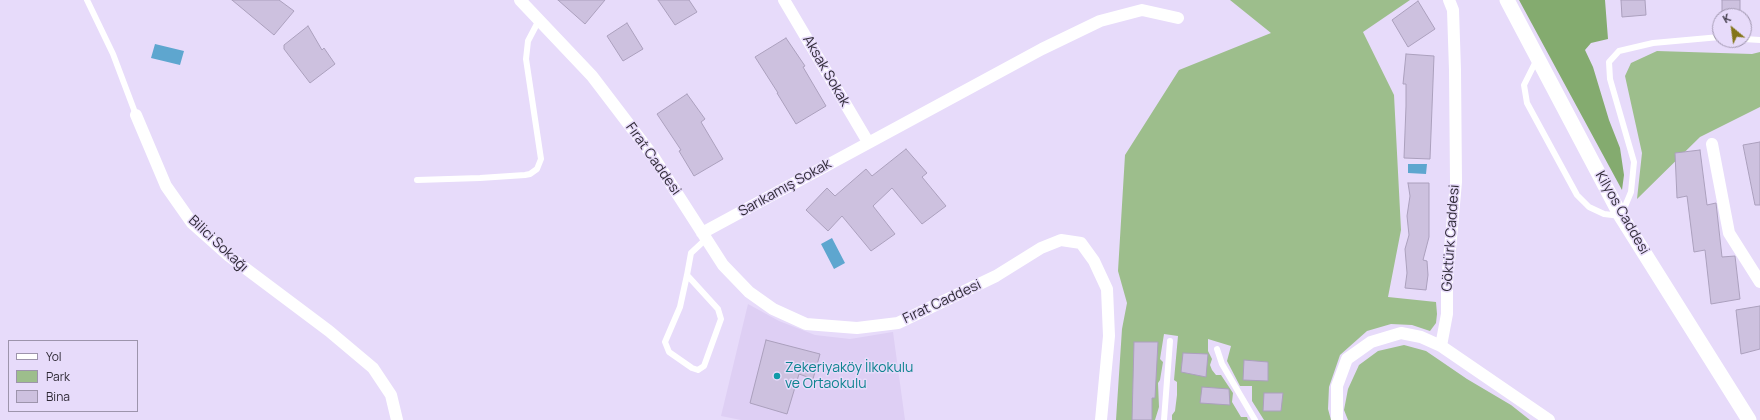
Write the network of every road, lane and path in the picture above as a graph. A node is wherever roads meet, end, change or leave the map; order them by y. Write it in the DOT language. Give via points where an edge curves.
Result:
graph roads {
  1 [pos="87,0"];
  2 [pos="520,0"];
  3 [pos="784,0"];
  4 [pos="1449,0"];
  5 [pos="1506,0"];
  6 [pos="1178,18"];
  7 [pos="539,20"];
  8 [pos="1712,38"];
  9 [pos="1538,57"];
  10 [pos="136,115"];
  11 [pos="868,142"];
  12 [pos="1712,144"];
  13 [pos="417,180"];
  14 [pos="1621,216"];
  15 [pos="704,236"];
  16 [pos="1756,267"];
  17 [pos="687,275"];
  18 [pos="1760,282"];
  19 [pos="1170,341"];
  20 [pos="1441,346"];
  21 [pos="1218,350"];
  22 [pos="397,420"];
  23 [pos="1101,420"];
  24 [pos="1164,420"];
  25 [pos="1256,420"];
  26 [pos="1337,420"];
  27 [pos="1549,420"];
  28 [pos="1749,420"];
  1 -- 10 [label="lane, Bilici Sokağı" via="113,54"];
  2 -- 7 [label="street, Fırat Caddesi"];
  3 -- 11 [label="street, Aksak Sokak"];
  4 -- 20 [label="street, Göktürk Caddesi" via="1453,10 1456,70 1456,182 1447,283 1447,314"];
  5 -- 9 [label="street, Kilyos Caddesi"];
  6 -- 11 [label="street, Sarıkamış Sokak" via="1142,10 1100,21"];
  7 -- 13 [label="lane" via="528,41 526,59 541,159 538,169 530,174"];
  7 -- 15 [label="street, Fırat Caddesi" via="601,88 653,156"];
  8 -- 14 [label="lane" via="1653,43 1619,51 1609,62 1610,79 1634,162 1631,192"];
  9 -- 14 [label="street, Kilyos Caddesi"];
  9 -- 14 [label="lane" via="1524,85 1526,103 1577,195 1589,207 1604,214"];
  10 -- 22 [label="street, Bilici Sokağı" via="166,186 192,223 229,256 329,331 373,368 391,395"];
  11 -- 15 [label="street, Sarıkamış Sokak"];
  12 -- 16 [label="street" via="1729,233"];
  14 -- 28 [label="street, Kilyos Caddesi"];
  15 -- 17 [label="lane" via="691,253"];
  15 -- 23 [label="street, Fırat Caddesi" via="723,265 749,292 773,309 806,324 857,328 898,323 996,276 1041,248 1061,240 1081,243 1094,261 1107,289 1109,336"];
  16 -- 18 [label="street"];
  17 -- 17 [label="lane" via="680,307 665,342 669,352 698,370 704,366 721,319 718,309"];
  19 -- 24 [label="lane"];
  20 -- 26 [label="street" via="1401,333 1365,346 1347,359 1337,386"];
  20 -- 27 [label="street"];
  21 -- 25 [label="lane" via="1222,364"];
}
